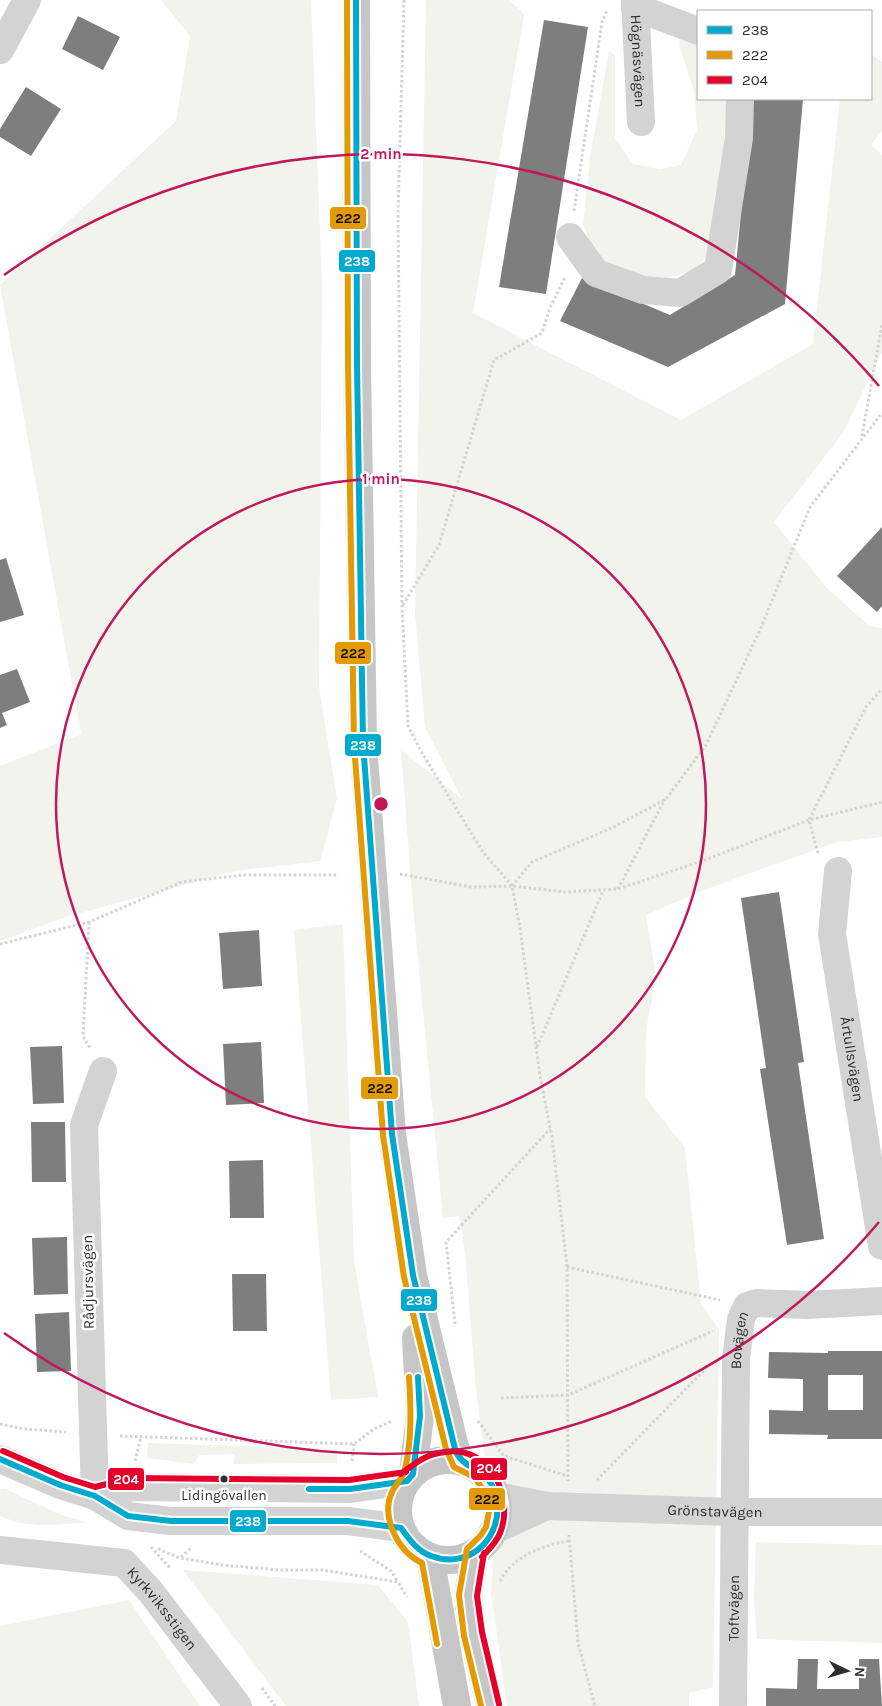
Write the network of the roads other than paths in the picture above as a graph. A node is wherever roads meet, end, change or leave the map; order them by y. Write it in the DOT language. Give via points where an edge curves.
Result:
graph roads {
  1 [pos="27,0"];
  2 [pos="356,0"];
  3 [pos="635,4"];
  4 [pos="697,31"];
  5 [pos="0,50"];
  6 [pos="740,100"];
  7 [pos="641,122"];
  8 [pos="570,237"];
  9 [pos="838,871"];
  10 [pos="103,1071"];
  11 [pos="882,1246"];
  12 [pos="413,1274"];
  13 [pos="882,1301"];
  14 [pos="0,1459"];
  15 [pos="462,1461"];
  16 [pos="410,1477"];
  17 [pos="95,1496"];
  18 [pos="496,1496"];
  19 [pos="558,1506"];
  20 [pos="734,1512"];
  21 [pos="882,1512"];
  22 [pos="401,1528"];
  23 [pos="494,1530"];
  24 [pos="0,1550"];
  25 [pos="475,1552"];
  26 [pos="430,1558"];
  27 [pos="238,1706"];
  28 [pos="457,1706"];
  29 [pos="490,1706"];
  30 [pos="733,1706"];
  1 -- 5 [label="street"];
  2 -- 12 [label="main road" via="363,743 392,1134"];
  3 -- 4 [label="street"];
  3 -- 7 [label="street, Högnäsvägen"];
  6 -- 8 [label="street" via="738,138 718,270 680,293 642,290 596,273"];
  9 -- 11 [label="street, Årtullsvägen" via="832,934"];
  10 -- 17 [label="street, Rådjursvägen" via="84,1125"];
  12 -- 15 [label="main road" via="454,1447"];
  12 -- 16 [label="main road" via="420,1416"];
  13 -- 20 [label="street, Bovägen" via="807,1305 757,1303 742,1320"];
  14 -- 17 [label="street"];
  15 -- 16 [label="main road" via="444,1460 427,1464"];
  15 -- 18 [label="main road" via="479,1470"];
  16 -- 17 [label="street" via="350,1489 132,1487"];
  16 -- 22 [label="main road" via="399,1497 397,1511"];
  17 -- 22 [label="street" via="128,1516 171,1521 348,1521"];
  18 -- 19 [label="street, Grönstavägen"];
  18 -- 23 [label="main road" via="498,1513"];
  19 -- 20 [label="street, Grönstavägen"];
  19 -- 23 [label="street, Grönstavägen"];
  20 -- 21 [label="street, Grönstavägen"];
  20 -- 30 [label="street, Toftvägen"];
  22 -- 26 [label="main road" via="417,1551"];
  23 -- 25 [label="main road"];
  24 -- 27 [label="street, Kyrkviksstigen" via="124,1563 150,1591"];
  25 -- 26 [label="main road" via="447,1561"];
  25 -- 29 [label="main road" via="468,1596 473,1634"];
  26 -- 28 [label="main road"];
}
